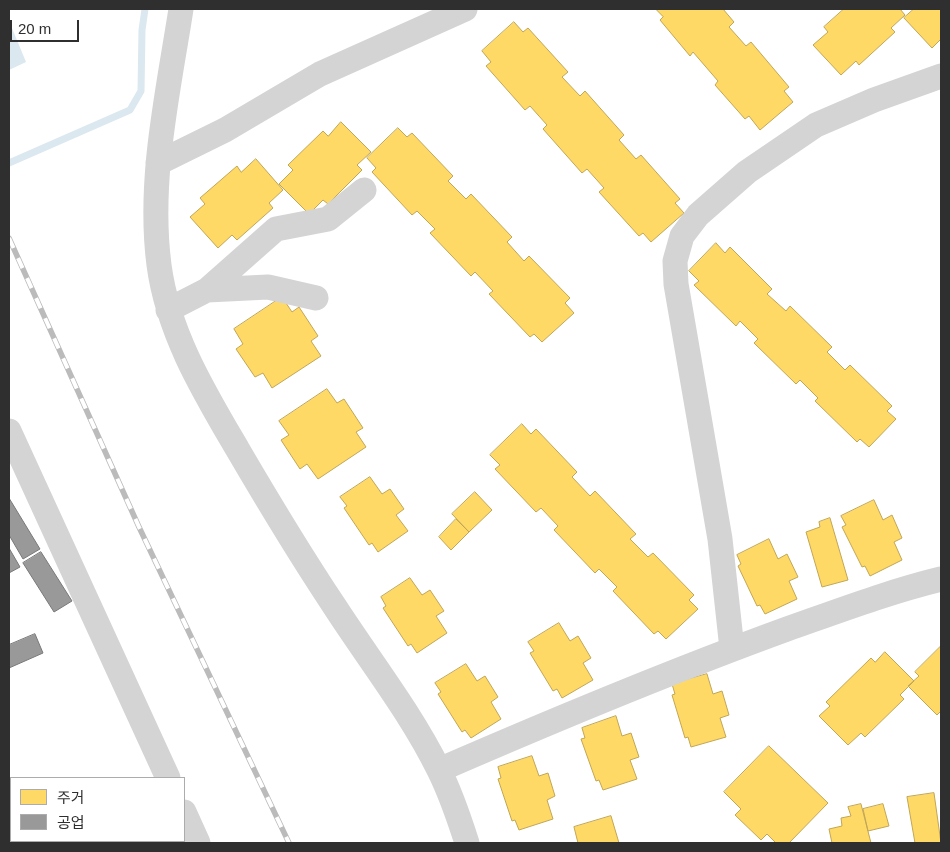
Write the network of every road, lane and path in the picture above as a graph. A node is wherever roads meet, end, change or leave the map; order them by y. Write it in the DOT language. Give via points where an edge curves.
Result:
graph roads {
  1 [pos="181,9"];
  2 [pos="465,9"];
  3 [pos="941,76"];
  4 [pos="158,163"];
  5 [pos="364,190"];
  6 [pos="207,290"];
  7 [pos="316,298"];
  8 [pos="168,310"];
  9 [pos="9,431"];
  10 [pos="941,578"];
  11 [pos="732,649"];
  12 [pos="439,770"];
  13 [pos="168,777"];
  14 [pos="185,814"];
  15 [pos="198,843"];
  16 [pos="467,843"];
  1 -- 4 [label="street"];
  2 -- 4 [label="street" via="320,74 225,130"];
  3 -- 11 [label="street" via="816,125 747,172 698,215 682,236 675,261 676,284 720,538"];
  4 -- 8 [label="street" via="159,265"];
  5 -- 6 [label="street" via="328,218 276,229"];
  6 -- 7 [label="street" via="268,287"];
  6 -- 8 [label="street"];
  8 -- 12 [label="street" via="190,366 216,414 304,561 418,732"];
  9 -- 13 [label="street"];
  10 -- 11 [label="street" via="898,589"];
  11 -- 12 [label="street" via="617,693"];
  12 -- 16 [label="street"];
  14 -- 15 [label="street"];
}
